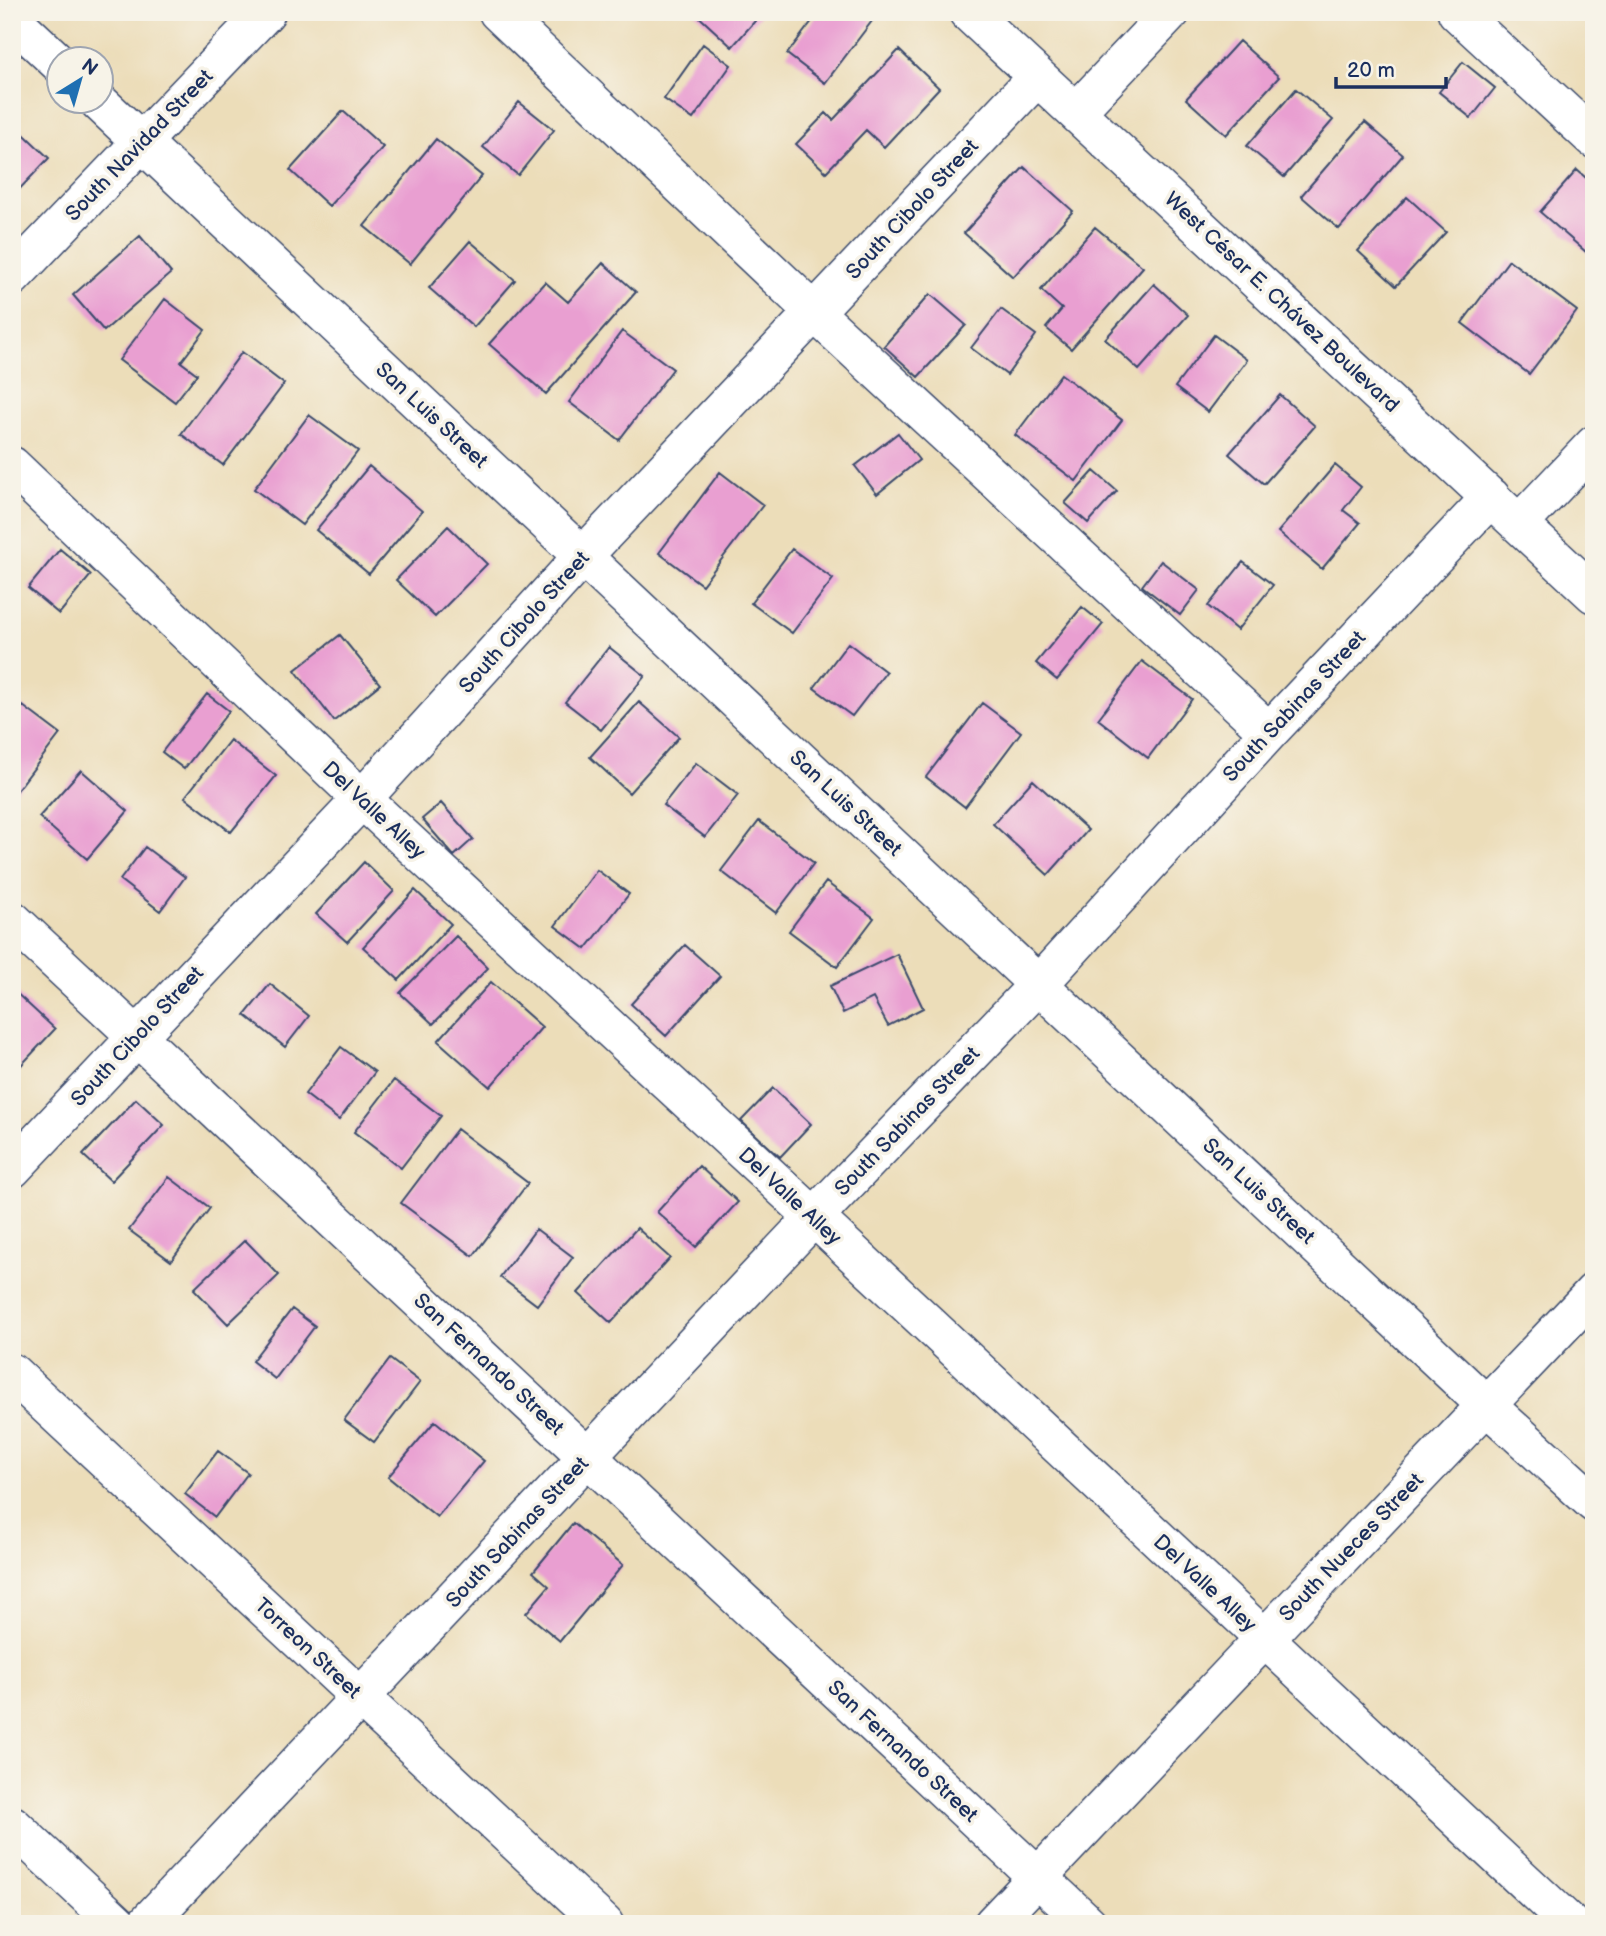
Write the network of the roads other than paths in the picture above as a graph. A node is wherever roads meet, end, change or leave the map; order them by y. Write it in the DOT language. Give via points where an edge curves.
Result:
graph roads {
  1 [pos="266,12"];
  2 [pos="498,12"];
  3 [pos="968,12"];
  4 [pos="1171,12"];
  5 [pos="1457,12"];
  6 [pos="12,19"];
  7 [pos="46,51"];
  8 [pos="1037,77"];
  9 [pos="1077,111"];
  10 [pos="114,116"];
  11 [pos="1594,139"];
  12 [pos="143,143"];
  13 [pos="12,277"];
  14 [pos="815,313"];
  15 [pos="1594,445"];
  16 [pos="12,466"];
  17 [pos="1491,498"];
  18 [pos="1518,524"];
  19 [pos="583,556"];
  20 [pos="1594,594"];
  21 [pos="1269,732"];
  22 [pos="362,799"];
  23 [pos="12,920"];
  24 [pos="1039,984"];
  25 [pos="137,1036"];
  26 [pos="12,1169"];
  27 [pos="814,1217"];
  28 [pos="1594,1292"];
  29 [pos="12,1373"];
  30 [pos="1486,1405"];
  31 [pos="588,1457"];
  32 [pos="1594,1503"];
  33 [pos="1265,1638"];
  34 [pos="361,1697"];
  35 [pos="12,1825"];
  36 [pos="1038,1877"];
  37 [pos="118,1924"];
  38 [pos="146,1924"];
  39 [pos="604,1924"];
  40 [pos="993,1924"];
  41 [pos="1088,1924"];
  42 [pos="1570,1924"];
  1 -- 12 [label="street, South Navidad Street"];
  2 -- 14 [label="street"];
  3 -- 8 [label="street, West César E. Chávez Boulevard"];
  4 -- 9 [label="street"];
  5 -- 11 [label="street"];
  6 -- 7 [label="street"];
  8 -- 9 [label="street, West César E. Chávez Boulevard"];
  8 -- 14 [label="street, South Cibolo Street"];
  9 -- 17 [label="street, West César E. Chávez Boulevard"];
  10 -- 12 [label="street, San Luis Street"];
  12 -- 13 [label="street, South Navidad Street"];
  12 -- 19 [label="street, San Luis Street"];
  14 -- 19 [label="street, South Cibolo Street"];
  14 -- 21 [label="street"];
  15 -- 18 [label="street"];
  16 -- 22 [label="street, Del Valle Alley"];
  17 -- 18 [label="street, West César E. Chávez Boulevard"];
  17 -- 21 [label="street, South Sabinas Street"];
  18 -- 20 [label="street, West César E. Chávez Boulevard"];
  19 -- 22 [label="street, South Cibolo Street"];
  19 -- 24 [label="street, San Luis Street"];
  21 -- 24 [label="street, South Sabinas Street"];
  22 -- 25 [label="street, South Cibolo Street"];
  22 -- 27 [label="street, Del Valle Alley"];
  23 -- 25 [label="street, San Fernando Street"];
  24 -- 27 [label="street, South Sabinas Street"];
  24 -- 30 [label="street, San Luis Street"];
  25 -- 26 [label="street, South Cibolo Street"];
  25 -- 31 [label="street, San Fernando Street"];
  27 -- 31 [label="street, South Sabinas Street"];
  27 -- 33 [label="street, Del Valle Alley"];
  28 -- 30 [label="street, South Nueces Street"];
  29 -- 34 [label="street, Torreon Street"];
  30 -- 32 [label="street, San Luis Street"];
  30 -- 33 [label="street, South Nueces Street"];
  31 -- 34 [label="street, South Sabinas Street"];
  31 -- 36 [label="street, San Fernando Street"];
  33 -- 36 [label="street, South Nueces Street"];
  33 -- 42 [label="street, Del Valle Alley"];
  34 -- 38 [label="street, South Sabinas Street"];
  34 -- 39 [label="street, Torreon Street"];
  35 -- 37 [label="street"];
  36 -- 40 [label="street, South Nueces Street"];
  36 -- 41 [label="street, San Fernando Street"];
}
